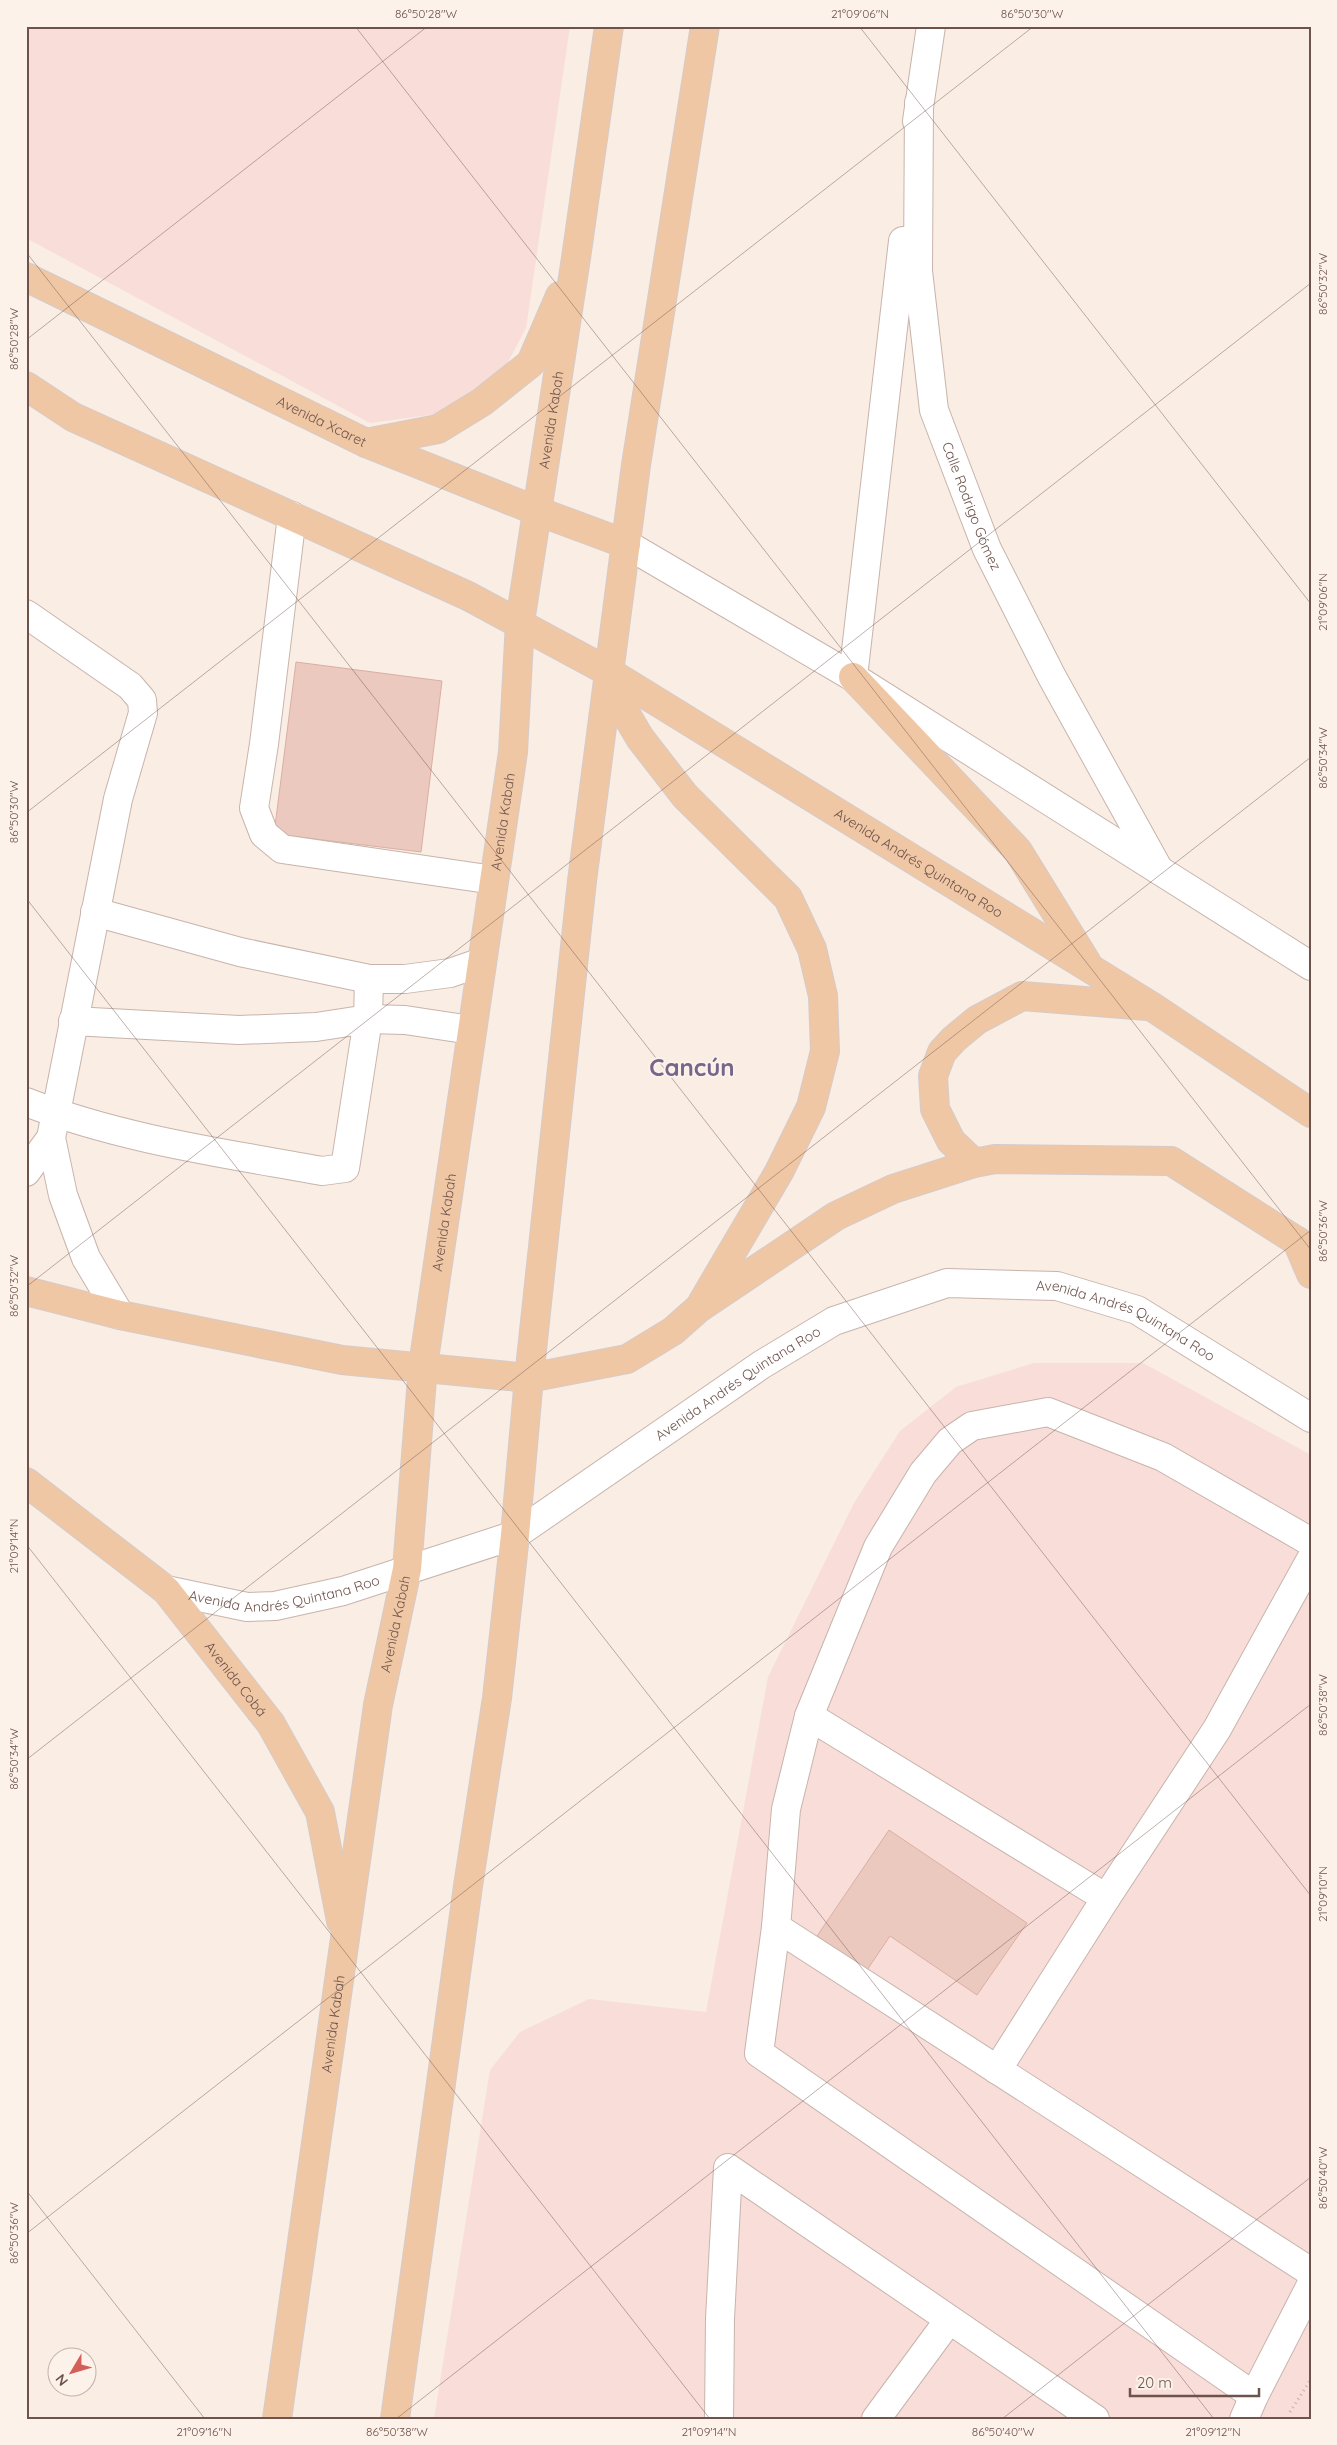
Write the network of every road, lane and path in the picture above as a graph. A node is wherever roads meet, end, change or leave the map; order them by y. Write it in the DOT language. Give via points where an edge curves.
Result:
graph roads {
  1 [pos="609,26"];
  2 [pos="706,26"];
  3 [pos="931,26"];
  4 [pos="919,103"];
  5 [pos="576,258"];
  6 [pos="28,279"];
  7 [pos="26,386"];
  8 [pos="366,443"];
  9 [pos="537,511"];
  10 [pos="292,516"];
  11 [pos="626,544"];
  12 [pos="26,614"];
  13 [pos="520,622"];
  14 [pos="609,672"];
  15 [pos="853,676"];
  16 [pos="1159,870"];
  17 [pos="494,880"];
  18 [pos="95,912"];
  19 [pos="482,962"];
  20 [pos="1311,966"];
  21 [pos="1091,968"];
  22 [pos="369,980"];
  23 [pos="1151,1006"];
  24 [pos="368,1019"];
  25 [pos="73,1021"];
  26 [pos="471,1030"];
  27 [pos="26,1102"];
  28 [pos="1311,1114"];
  29 [pos="53,1126"];
  30 [pos="974,1162"];
  31 [pos="26,1172"];
  32 [pos="1304,1246"];
  33 [pos="1311,1274"];
  34 [pos="26,1292"];
  35 [pos="699,1308"];
  36 [pos="120,1315"];
  37 [pos="423,1366"];
  38 [pos="529,1378"];
  39 [pos="1311,1418"];
  40 [pos="26,1482"];
  41 [pos="515,1535"];
  42 [pos="1311,1542"];
  43 [pos="1311,1559"];
  44 [pos="407,1569"];
  45 [pos="166,1590"];
  46 [pos="809,1716"];
  47 [pos="1106,1898"];
  48 [pos="776,1927"];
  49 [pos="345,1942"];
  50 [pos="997,2070"];
  51 [pos="1311,2272"];
  52 [pos="1311,2285"];
  53 [pos="949,2320"];
  54 [pos="1311,2379"];
  55 [pos="1249,2407"];
  56 [pos="277,2419"];
  57 [pos="395,2419"];
  58 [pos="719,2419"];
  59 [pos="876,2419"];
  60 [pos="1095,2419"];
  61 [pos="1286,2419"];
  1 -- 5 [label="main road, Avenida Kabah"];
  2 -- 11 [label="main road"];
  3 -- 4 [label="street, Calle Rodrigo Gómez"];
  4 -- 15 [label="street, Calle Rodrigo Gómez"];
  4 -- 16 [label="street, Calle Rodrigo Gómez" via="918,271 934,410 987,549 1052,677"];
  5 -- 8 [label="main road" via="531,363 482,402 438,429"];
  5 -- 9 [label="main road, Avenida Kabah"];
  6 -- 8 [label="main road, Avenida Xcaret"];
  7 -- 10 [label="main road" via="73,417"];
  8 -- 9 [label="main road, Avenida Xcaret"];
  9 -- 11 [label="main road, Avenida Xcaret"];
  9 -- 13 [label="main road, Avenida Kabah"];
  10 -- 13 [label="main road"];
  10 -- 17 [label="street" via="254,808 264,834 282,849"];
  11 -- 14 [label="main road"];
  11 -- 15 [label="street"];
  12 -- 18 [label="street" via="130,686 142,700 143,713 118,799"];
  13 -- 14 [label="main road, Avenida Andrés Quintana Roo"];
  13 -- 17 [label="main road, Avenida Kabah" via="513,752"];
  14 -- 21 [label="main road, Avenida Andrés Quintana Roo"];
  14 -- 35 [label="main road" via="620,704 640,738 685,796 788,898 812,949 823,996 825,1051 811,1107 779,1172"];
  14 -- 38 [label="main road" via="582,881"];
  15 -- 16 [label="street"];
  15 -- 21 [label="main road" via="1018,851"];
  16 -- 20 [label="street"];
  17 -- 19 [label="main road, Avenida Kabah"];
  18 -- 22 [label="street" via="240,952"];
  18 -- 25 [label="street"];
  19 -- 22 [label="street" via="450,972 405,979"];
  19 -- 26 [label="main road, Avenida Kabah"];
  21 -- 23 [label="main road, Avenida Andrés Quintana Roo"];
  22 -- 24 [label="street"];
  23 -- 28 [label="main road, Avenida Andrés Quintana Roo"];
  23 -- 30 [label="main road" via="1022,996 977,1020 954,1039 942,1052 933,1076 936,1109 951,1141"];
  24 -- 25 [label="street" via="316,1027 239,1030"];
  24 -- 26 [label="street" via="406,1020"];
  24 -- 29 [label="street" via="345,1168 322,1172 134,1136"];
  25 -- 29 [label="street"];
  26 -- 37 [label="main road, Avenida Kabah"];
  27 -- 29 [label="street"];
  29 -- 31 [label="street"];
  29 -- 36 [label="street" via="62,1195 86,1258"];
  30 -- 32 [label="main road" via="995,1159 1171,1161"];
  30 -- 35 [label="main road" via="893,1189 836,1216"];
  32 -- 33 [label="main road"];
  34 -- 36 [label="main road"];
  35 -- 38 [label="main road" via="673,1331 628,1359"];
  36 -- 37 [label="main road" via="342,1360"];
  37 -- 38 [label="main road"];
  37 -- 44 [label="main road, Avenida Kabah"];
  38 -- 41 [label="main road"];
  39 -- 41 [label="street, Avenida Andrés Quintana Roo" via="1137,1310 1057,1286 947,1283 834,1321 761,1365"];
  40 -- 45 [label="main road, Avenida Cobá"];
  41 -- 44 [label="street, Avenida Andrés Quintana Roo"];
  41 -- 57 [label="main road" via="497,1698"];
  42 -- 46 [label="street" via="1163,1457 1048,1412 972,1426 950,1441 923,1473 878,1547"];
  43 -- 47 [label="street" via="1217,1729"];
  44 -- 45 [label="street, Avenida Andrés Quintana Roo" via="343,1591 275,1606 247,1607"];
  44 -- 49 [label="main road, Avenida Kabah" via="378,1705"];
  45 -- 49 [label="main road, Avenida Cobá" via="271,1724 320,1812"];
  46 -- 47 [label="street"];
  46 -- 48 [label="street" via="786,1809"];
  47 -- 50 [label="street"];
  48 -- 50 [label="street"];
  48 -- 55 [label="street" via="759,2053"];
  49 -- 56 [label="main road, Avenida Kabah"];
  50 -- 51 [label="street"];
  52 -- 55 [label="street"];
  53 -- 58 [label="street" via="728,2168 720,2319"];
  53 -- 59 [label="street"];
  53 -- 60 [label="street"];
  54 -- 61 [label="path"];
}
